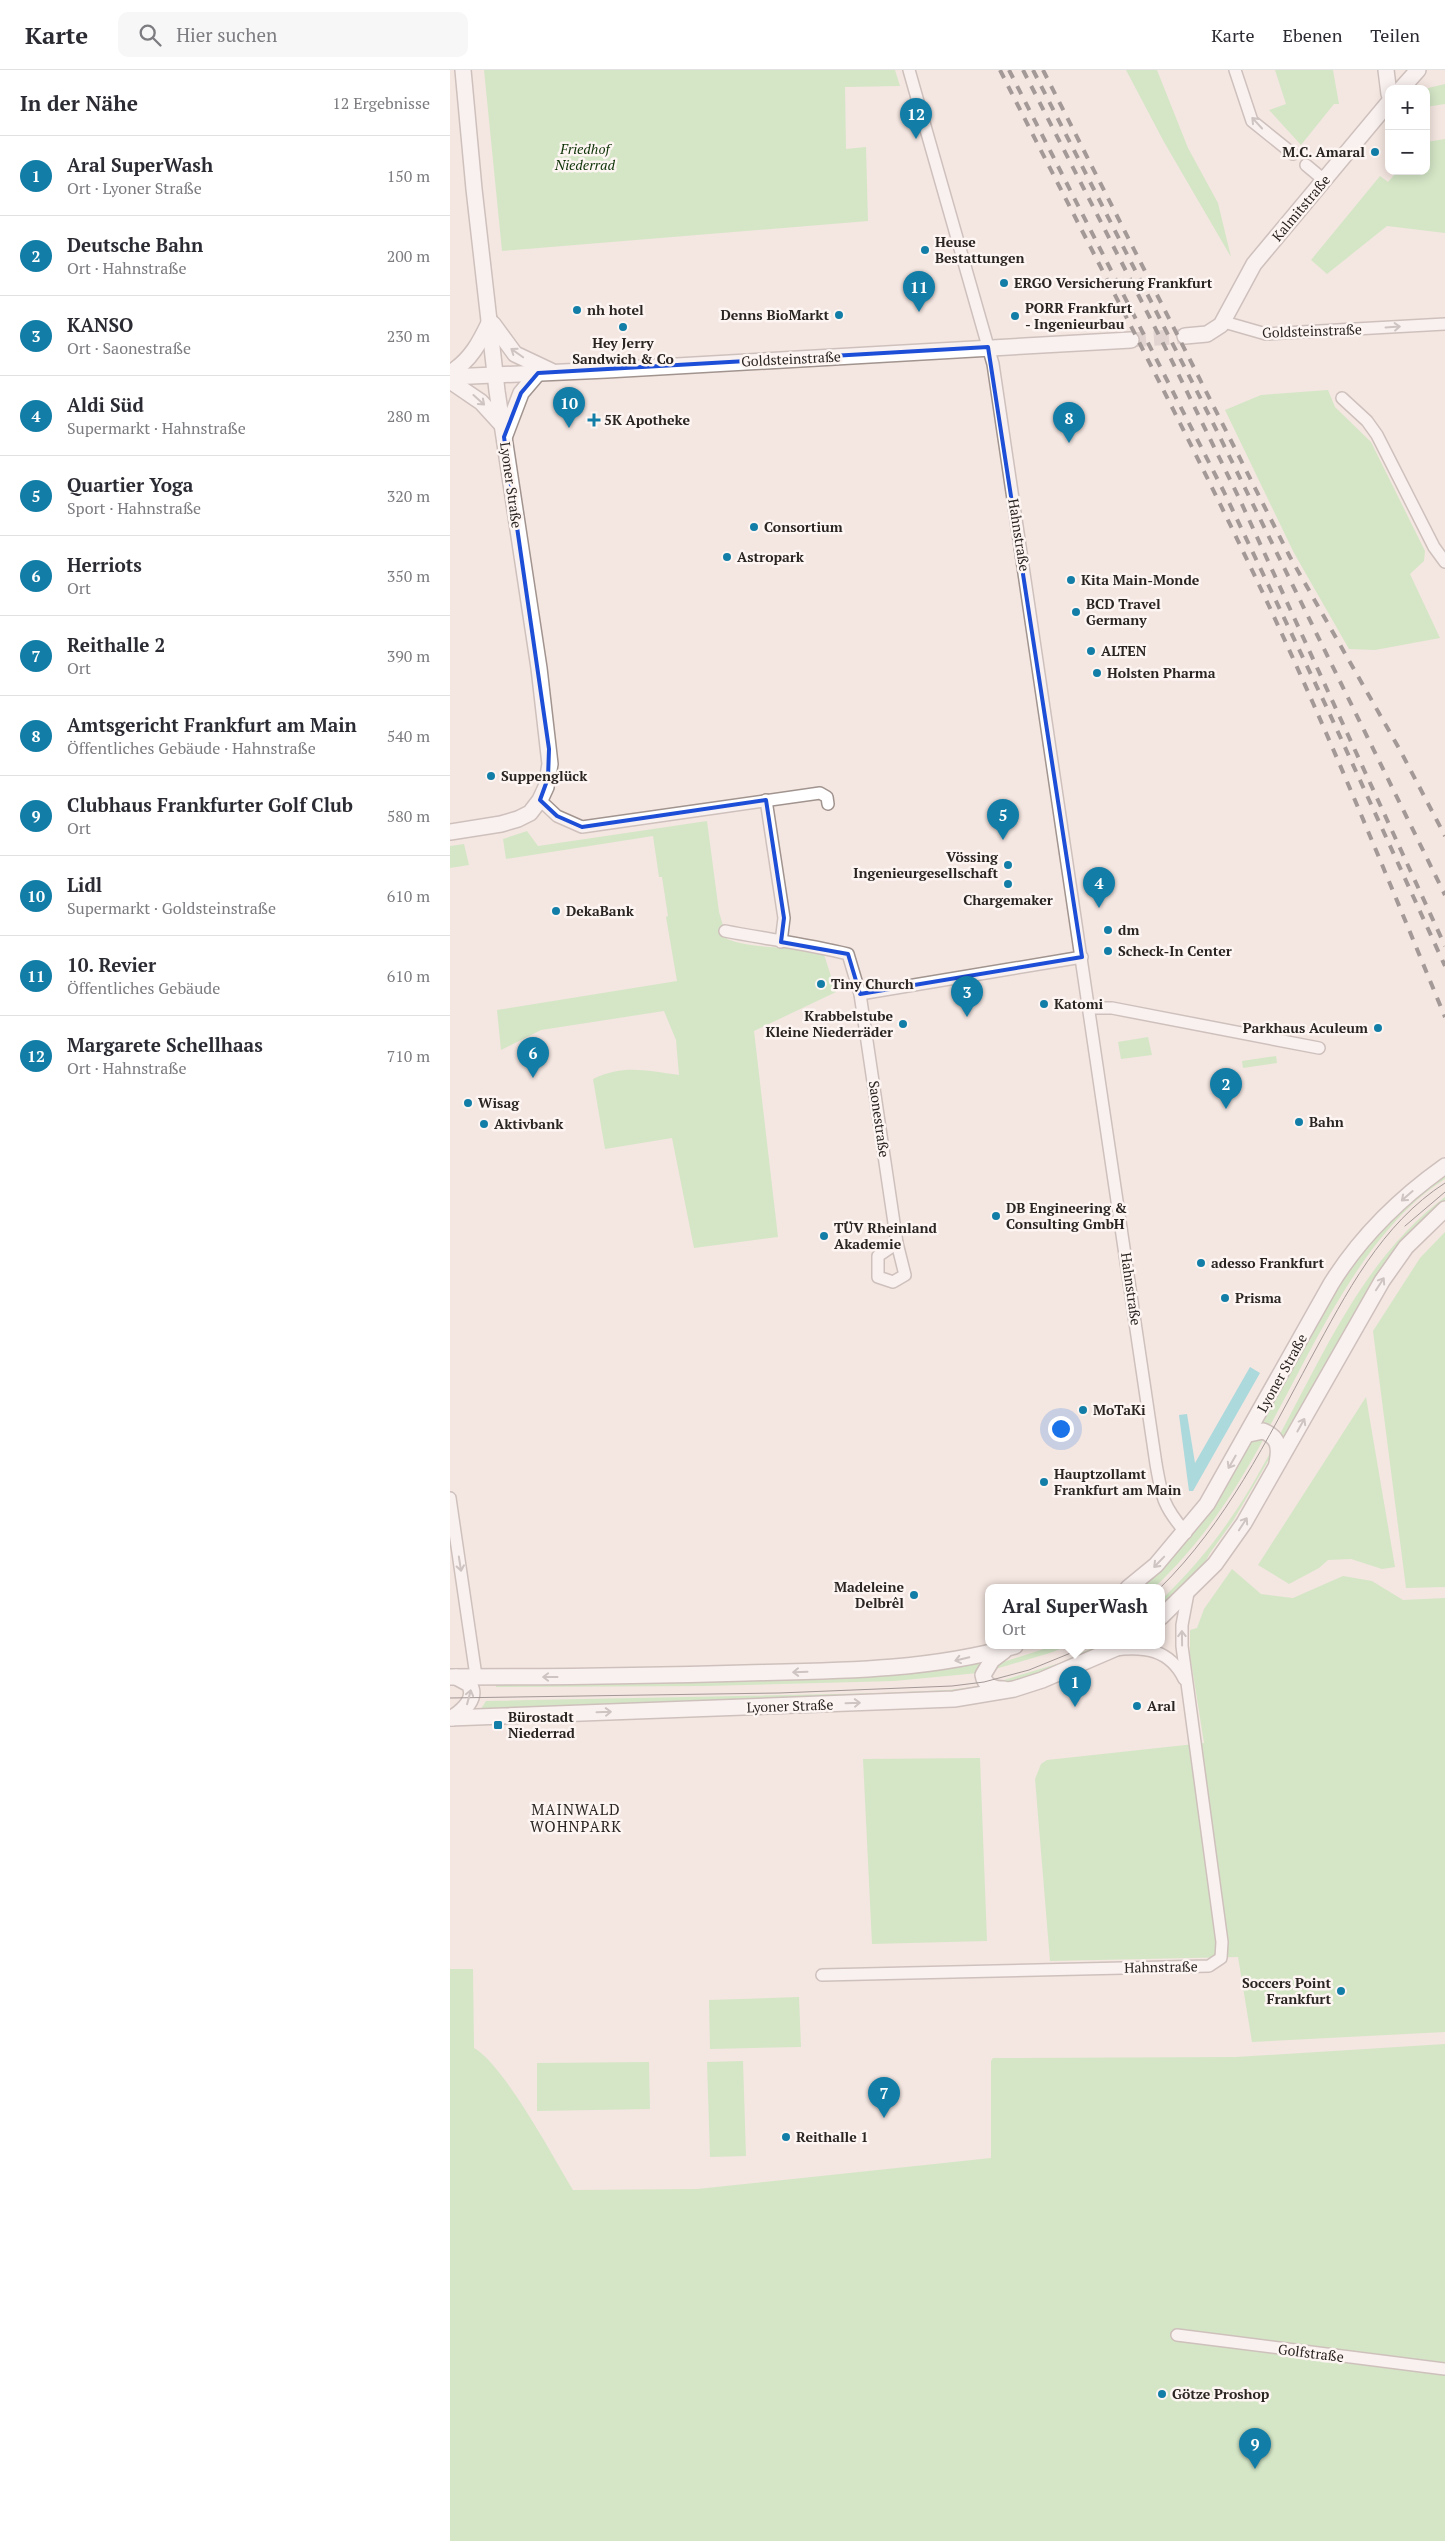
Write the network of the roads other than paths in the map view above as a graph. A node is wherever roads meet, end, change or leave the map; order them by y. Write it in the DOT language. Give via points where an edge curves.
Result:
graph roads {
  1 [pos="463,70"];
  2 [pos="909,70"];
  3 [pos="1235,70"];
  4 [pos="1386,70"];
  5 [pos="1399,70"];
  6 [pos="1418,70"];
  7 [pos="1388,85"];
  8 [pos="1404,85"];
  9 [pos="1385,107"];
  10 [pos="1294,154"];
  11 [pos="1306,165"];
  12 [pos="1324,180"];
  13 [pos="490,320"];
  14 [pos="1224,322"];
  15 [pos="1445,324"];
  16 [pos="1186,336"];
  17 [pos="1131,340"];
  18 [pos="988,347"];
  19 [pos="538,373"];
  20 [pos="555,373"];
  21 [pos="496,374"];
  22 [pos="450,375"];
  23 [pos="450,381"];
  24 [pos="1342,398"];
  25 [pos="503,431"];
  26 [pos="1445,562"];
  27 [pos="540,800"];
  28 [pos="766,800"];
  29 [pos="828,804"];
  30 [pos="450,832"];
  31 [pos="725,931"];
  32 [pos="780,942"];
  33 [pos="1082,957"];
  34 [pos="860,994"];
  35 [pos="1089,1008"];
  36 [pos="1319,1048"];
  37 [pos="1445,1166"];
  38 [pos="1445,1209"];
  39 [pos="897,1243"];
  40 [pos="1248,1434"];
  41 [pos="1276,1467"];
  42 [pos="450,1498"];
  43 [pos="1186,1533"];
  44 [pos="1133,1584"];
  45 [pos="1188,1592"];
  46 [pos="1165,1613"];
  47 [pos="1004,1649"];
  48 [pos="1009,1649"];
  49 [pos="1116,1649"];
  50 [pos="1144,1649"];
  51 [pos="476,1676"];
  52 [pos="453,1677"];
  53 [pos="1187,1683"];
  54 [pos="1014,1689"];
  55 [pos="451,1718"];
  56 [pos="822,1975"];
  57 [pos="1177,2335"];
  58 [pos="1445,2369"];
  1 -- 13 [label="main road, Lyoner Straße"];
  2 -- 18 [label="street, Hahnstraße"];
  10 -- 3 [label="street, one-way" via="1252,121"];
  4 -- 7 [label="main road"];
  5 -- 6 [label="main road"];
  6 -- 8 [label="main road"];
  9 -- 12 [label="main road, Kalmitstraße"];
  11 -- 12 [label="street"];
  12 -- 14 [label="main road, Kalmitstraße" via="1254,264"];
  20 -- 13 [label="main road, one-way" via="515,354"];
  13 -- 21 [label="main road, Lyoner Straße"];
  13 -- 22 [label="main road" via="476,349"];
  14 -- 15 [label="street, Goldsteinstraße, one-way" via="1266,334"];
  14 -- 16 [label="main road" via="1212,332"];
  17 -- 18 [label="main road, Goldsteinstraße"];
  18 -- 20 [label="main road, Goldsteinstraße"];
  18 -- 33 [label="street, Hahnstraße"];
  19 -- 20 [label="main road, Goldsteinstraße"];
  19 -- 21 [label="main road, Goldsteinstraße"];
  19 -- 25 [label="main road" via="521,393"];
  21 -- 22 [label="main road, Goldsteinstraße"];
  21 -- 25 [label="main road, Lyoner Straße"];
  23 -- 25 [label="main road, one-way" via="482,402"];
  24 -- 26 [label="street" via="1377,435 1434,547"];
  25 -- 27 [label="main road, Lyoner Straße" via="549,749 548,778"];
  27 -- 28 [label="street" via="557,816 582,827"];
  27 -- 30 [label="main road, Lyoner Straße" via="530,812 518,819"];
  28 -- 29 [label="street" via="820,793 827,797"];
  28 -- 32 [label="street" via="784,918"];
  31 -- 32 [label="street, Saonestraße"];
  32 -- 34 [label="street, Saonestraße" via="812,945 848,954"];
  33 -- 34 [label="street"];
  33 -- 35 [label="street, Hahnstraße"];
  34 -- 39 [label="street, Saonestraße"];
  35 -- 36 [label="street" via="1112,1008"];
  35 -- 43 [label="street, Hahnstraße" via="1162,1498 1167,1510"];
  37 -- 40 [label="main road, Lyoner Straße, one-way" via="1388,1213 1351,1254"];
  41 -- 38 [label="main road, one-way" via="1382,1281 1406,1247"];
  40 -- 41 [label="main road" via="1263,1431 1277,1441"];
  40 -- 43 [label="main road, Lyoner Straße, one-way"];
  45 -- 41 [label="main road, one-way" via="1215,1564 1244,1523"];
  42 -- 51 [label="street, one-way"];
  43 -- 44 [label="main road, Lyoner Straße, one-way" via="1156,1566"];
  45 -- 46 [label="main road"];
  53 -- 45 [label="street, Hahnstraße, one-way" via="1182,1630"];
  47 -- 51 [label="main road, one-way" via="954,1661 870,1670"];
  48 -- 54 [label="main road" via="992,1660 983,1675 984,1682 992,1688"];
  49 -- 54 [label="main road, Lyoner Straße" via="1067,1671"];
  50 -- 53 [label="street, Hahnstraße" via="1161,1653 1178,1667"];
  51 -- 52 [label="main road"];
  55 -- 52 [label="main road, one-way" via="466,1708 472,1692 469,1684"];
  53 -- 56 [label="street, Hahnstraße" via="1222,1948 1221,1958 1216,1963 1209,1966"];
  55 -- 54 [label="main road, Lyoner Straße, one-way" via="944,1699"];
  57 -- 58 [label="street, Golfstraße"];
}
